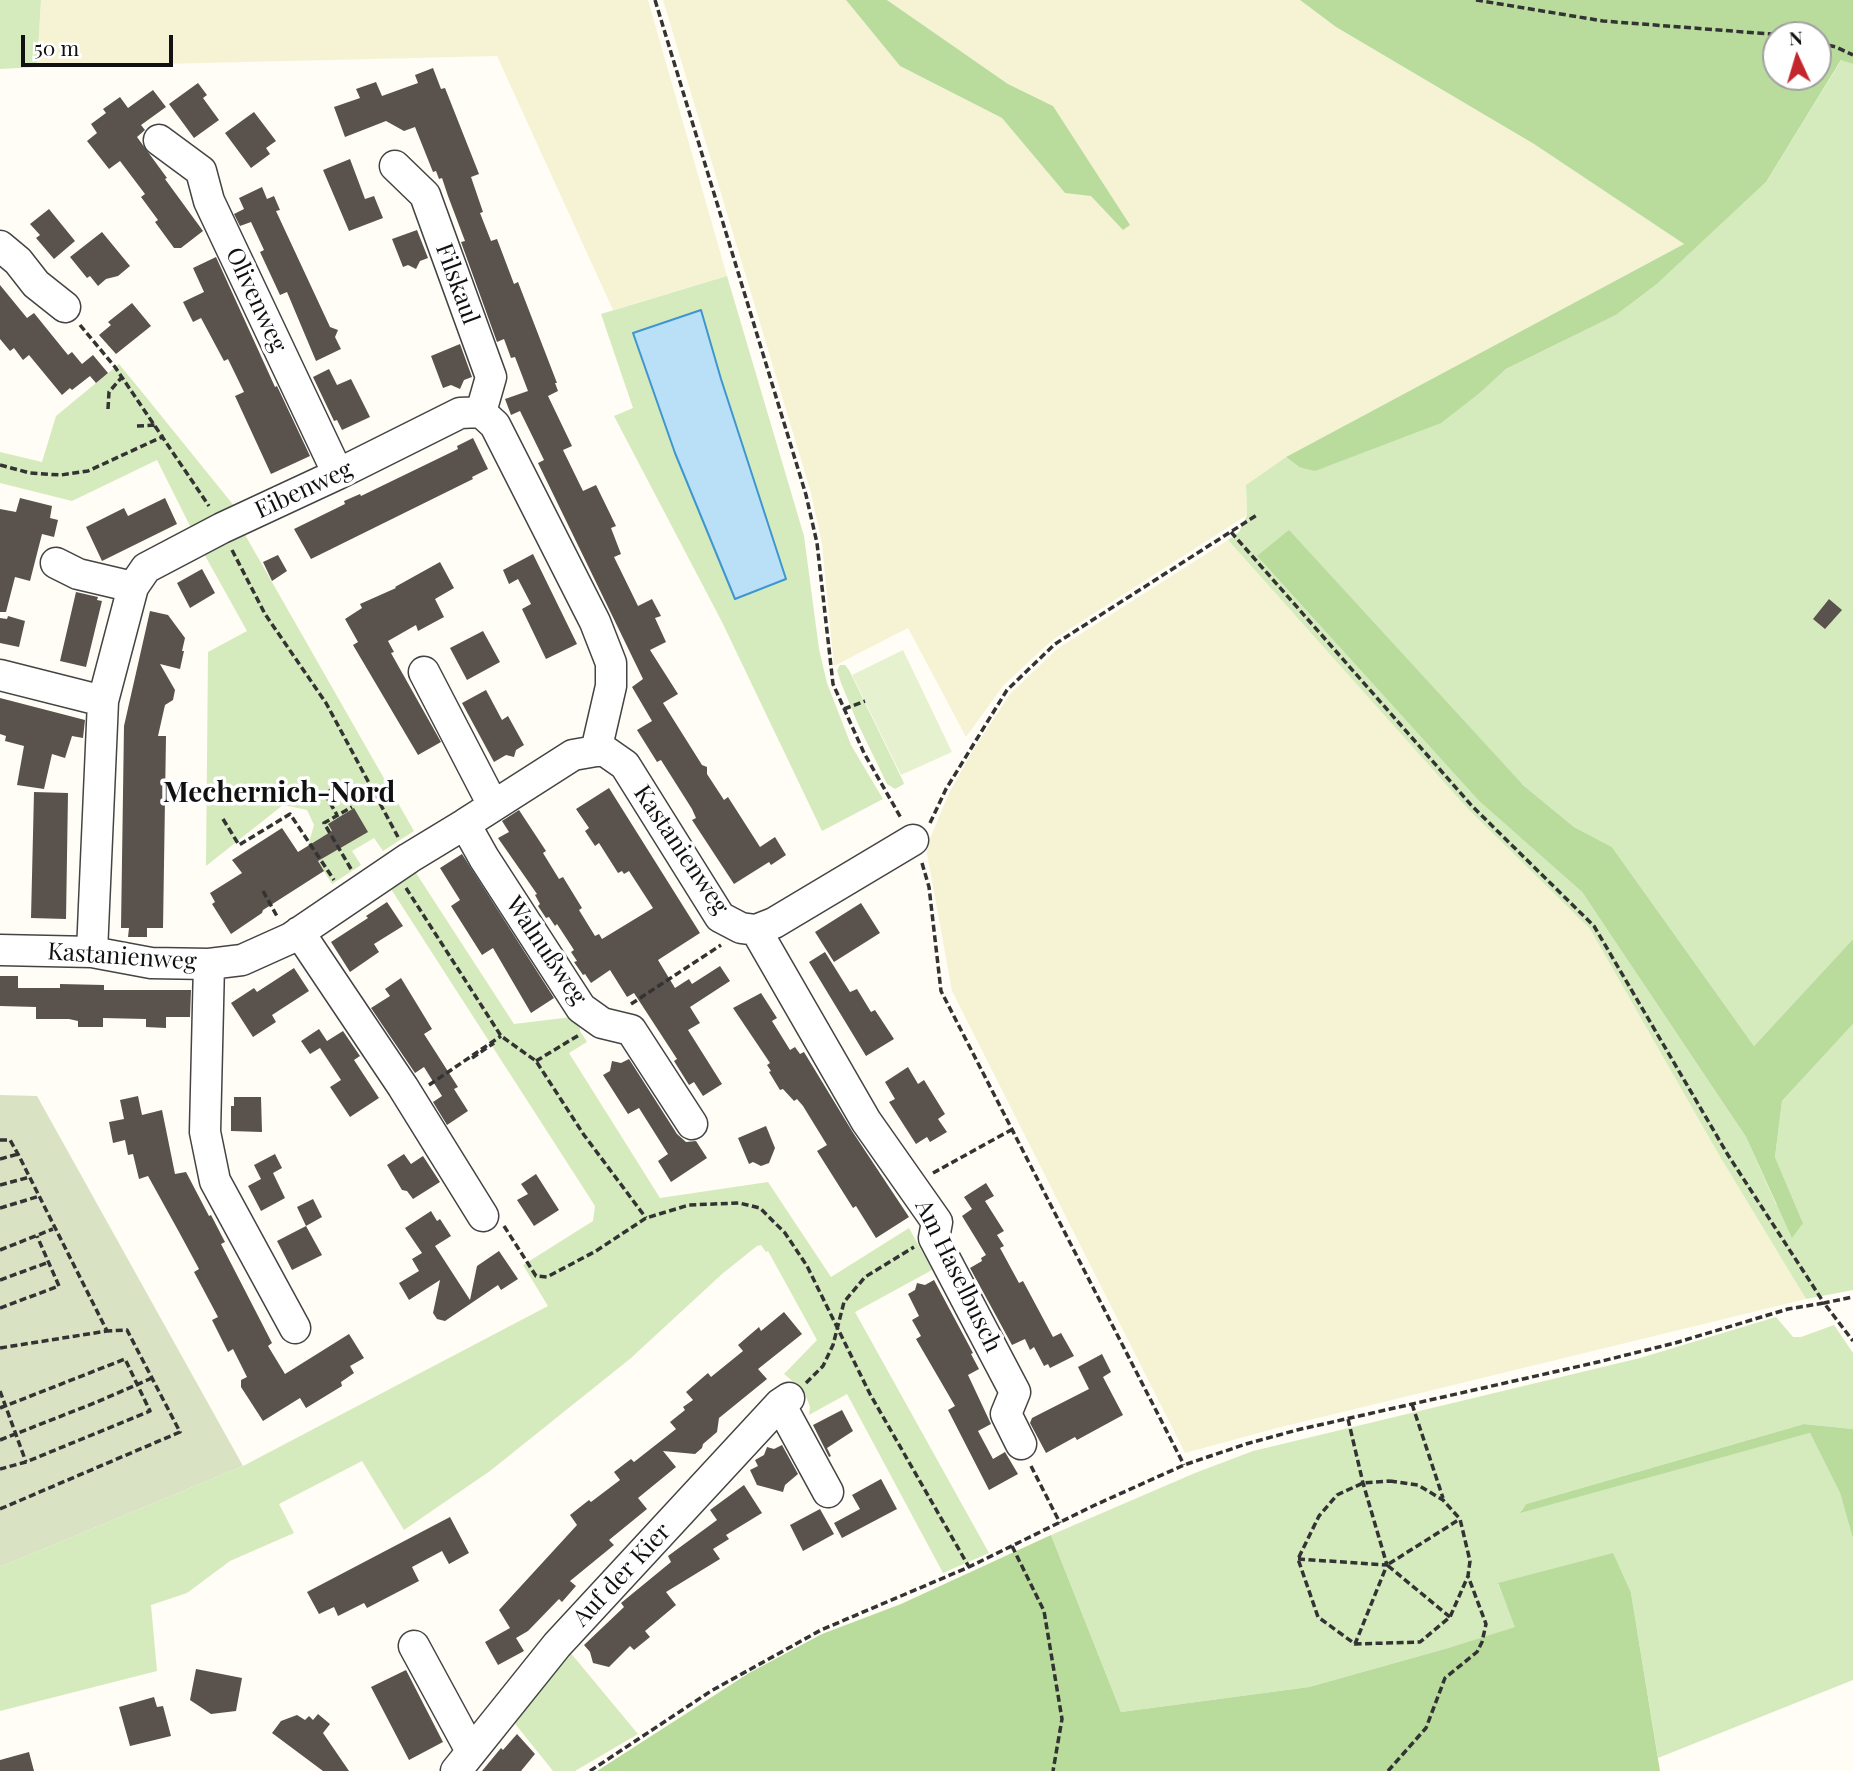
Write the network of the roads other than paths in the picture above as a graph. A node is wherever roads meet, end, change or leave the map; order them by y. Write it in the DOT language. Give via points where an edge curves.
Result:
graph roads {
  1 [pos="159,140"];
  2 [pos="395,166"];
  3 [pos="0,247"];
  4 [pos="65,307"];
  5 [pos="481,412"];
  6 [pos="338,474"];
  7 [pos="56,564"];
  8 [pos="134,587"];
  9 [pos="424,672"];
  10 [pos="0,675"];
  11 [pos="103,701"];
  12 [pos="596,751"];
  13 [pos="493,805"];
  14 [pos="465,824"];
  15 [pos="921,833"];
  16 [pos="755,930"];
  17 [pos="295,935"];
  18 [pos="0,950"];
  19 [pos="92,952"];
  20 [pos="209,964"];
  21 [pos="692,1124"];
  22 [pos="483,1216"];
  23 [pos="295,1328"];
  24 [pos="1021,1444"];
  25 [pos="828,1492"];
  26 [pos="415,1646"];
  27 [pos="464,1761"];
  1 -- 6 [label="street, Olivenweg" via="201,171 209,201"];
  2 -- 5 [label="street, Filskaul" via="425,195 491,377"];
  3 -- 4 [label="street"];
  5 -- 6 [label="street, Eibenweg" via="460,413"];
  5 -- 12 [label="street" via="495,425 611,663 611,686"];
  6 -- 8 [label="street, Eibenweg" via="146,568"];
  7 -- 8 [label="street"];
  8 -- 11 [label="street, Eibenweg"];
  9 -- 13 [label="street"];
  10 -- 11 [label="street"];
  11 -- 19 [label="street, Eibenweg"];
  12 -- 13 [label="street, Kastanienweg" via="573,755"];
  12 -- 16 [label="street, Kastanienweg" via="605,751 625,765 720,917"];
  13 -- 14 [label="street, Kastanienweg"];
  14 -- 17 [label="street, Kastanienweg"];
  14 -- 21 [label="street, Walnußweg" via="581,1008 602,1023 631,1030"];
  15 -- 16 [label="street, Kastanienweg" via="774,923"];
  16 -- 24 [label="street, Am Haselbusch" via="866,1121 937,1222 934,1238 1015,1392 1006,1414"];
  17 -- 20 [label="street, Kastanienweg" via="242,960"];
  17 -- 22 [label="street" via="403,1087"];
  18 -- 19 [label="street, Kastanienweg"];
  19 -- 20 [label="street, Kastanienweg" via="150,963"];
  20 -- 23 [label="street" via="205,1132 215,1181"];
  25 -- 27 [label="street, Auf der Kier" via="784,1401 557,1645"];
  26 -- 27 [label="street, Auf der Kier"];
}
